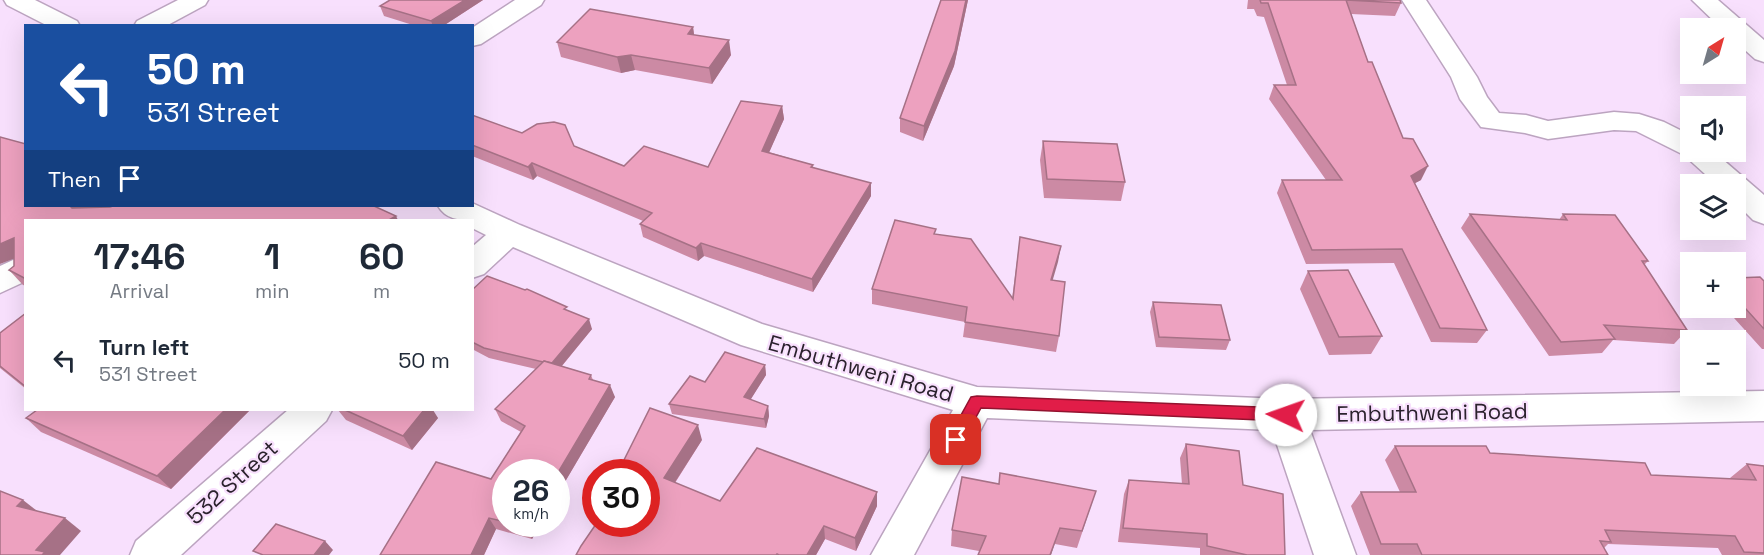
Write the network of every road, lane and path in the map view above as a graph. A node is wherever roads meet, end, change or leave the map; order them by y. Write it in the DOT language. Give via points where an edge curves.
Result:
graph roads {
  1 [pos="196,0"];
  2 [pos="532,0"];
  3 [pos="1414,0"];
  4 [pos="1704,0"];
  5 [pos="20,2"];
  6 [pos="0,15"];
  7 [pos="64,24"];
  8 [pos="151,24"];
  9 [pos="474,38"];
  10 [pos="1764,54"];
  11 [pos="1680,142"];
  12 [pos="1709,162"];
  13 [pos="1722,174"];
  14 [pos="1746,196"];
  15 [pos="455,207"];
  16 [pos="1764,213"];
  17 [pos="510,233"];
  18 [pos="474,265"];
  19 [pos="24,267"];
  20 [pos="0,281"];
  21 [pos="977,402"];
  22 [pos="1764,406"];
  23 [pos="312,411"];
  24 [pos="1286,415"];
  25 [pos="151,555"];
  26 [pos="892,555"];
  27 [pos="1335,555"];
  1 -- 8 [label="street"];
  2 -- 9 [label="street"];
  3 -- 11 [label="street" via="1491,121 1548,130 1628,122 1654,128"];
  4 -- 10 [label="street"];
  5 -- 6 [label="street"];
  5 -- 7 [label="street"];
  12 -- 13 [label="street"];
  14 -- 16 [label="street"];
  15 -- 17 [label="street, Embuthweni Road"];
  17 -- 18 [label="street"];
  17 -- 21 [label="street, Embuthweni Road" via="753,336"];
  19 -- 20 [label="street"];
  21 -- 24 [label="street, Embuthweni Road"];
  21 -- 26 [label="street"];
  22 -- 24 [label="street, Embuthweni Road"];
  23 -- 25 [label="street, 532 Street"];
  24 -- 27 [label="street"];
}
